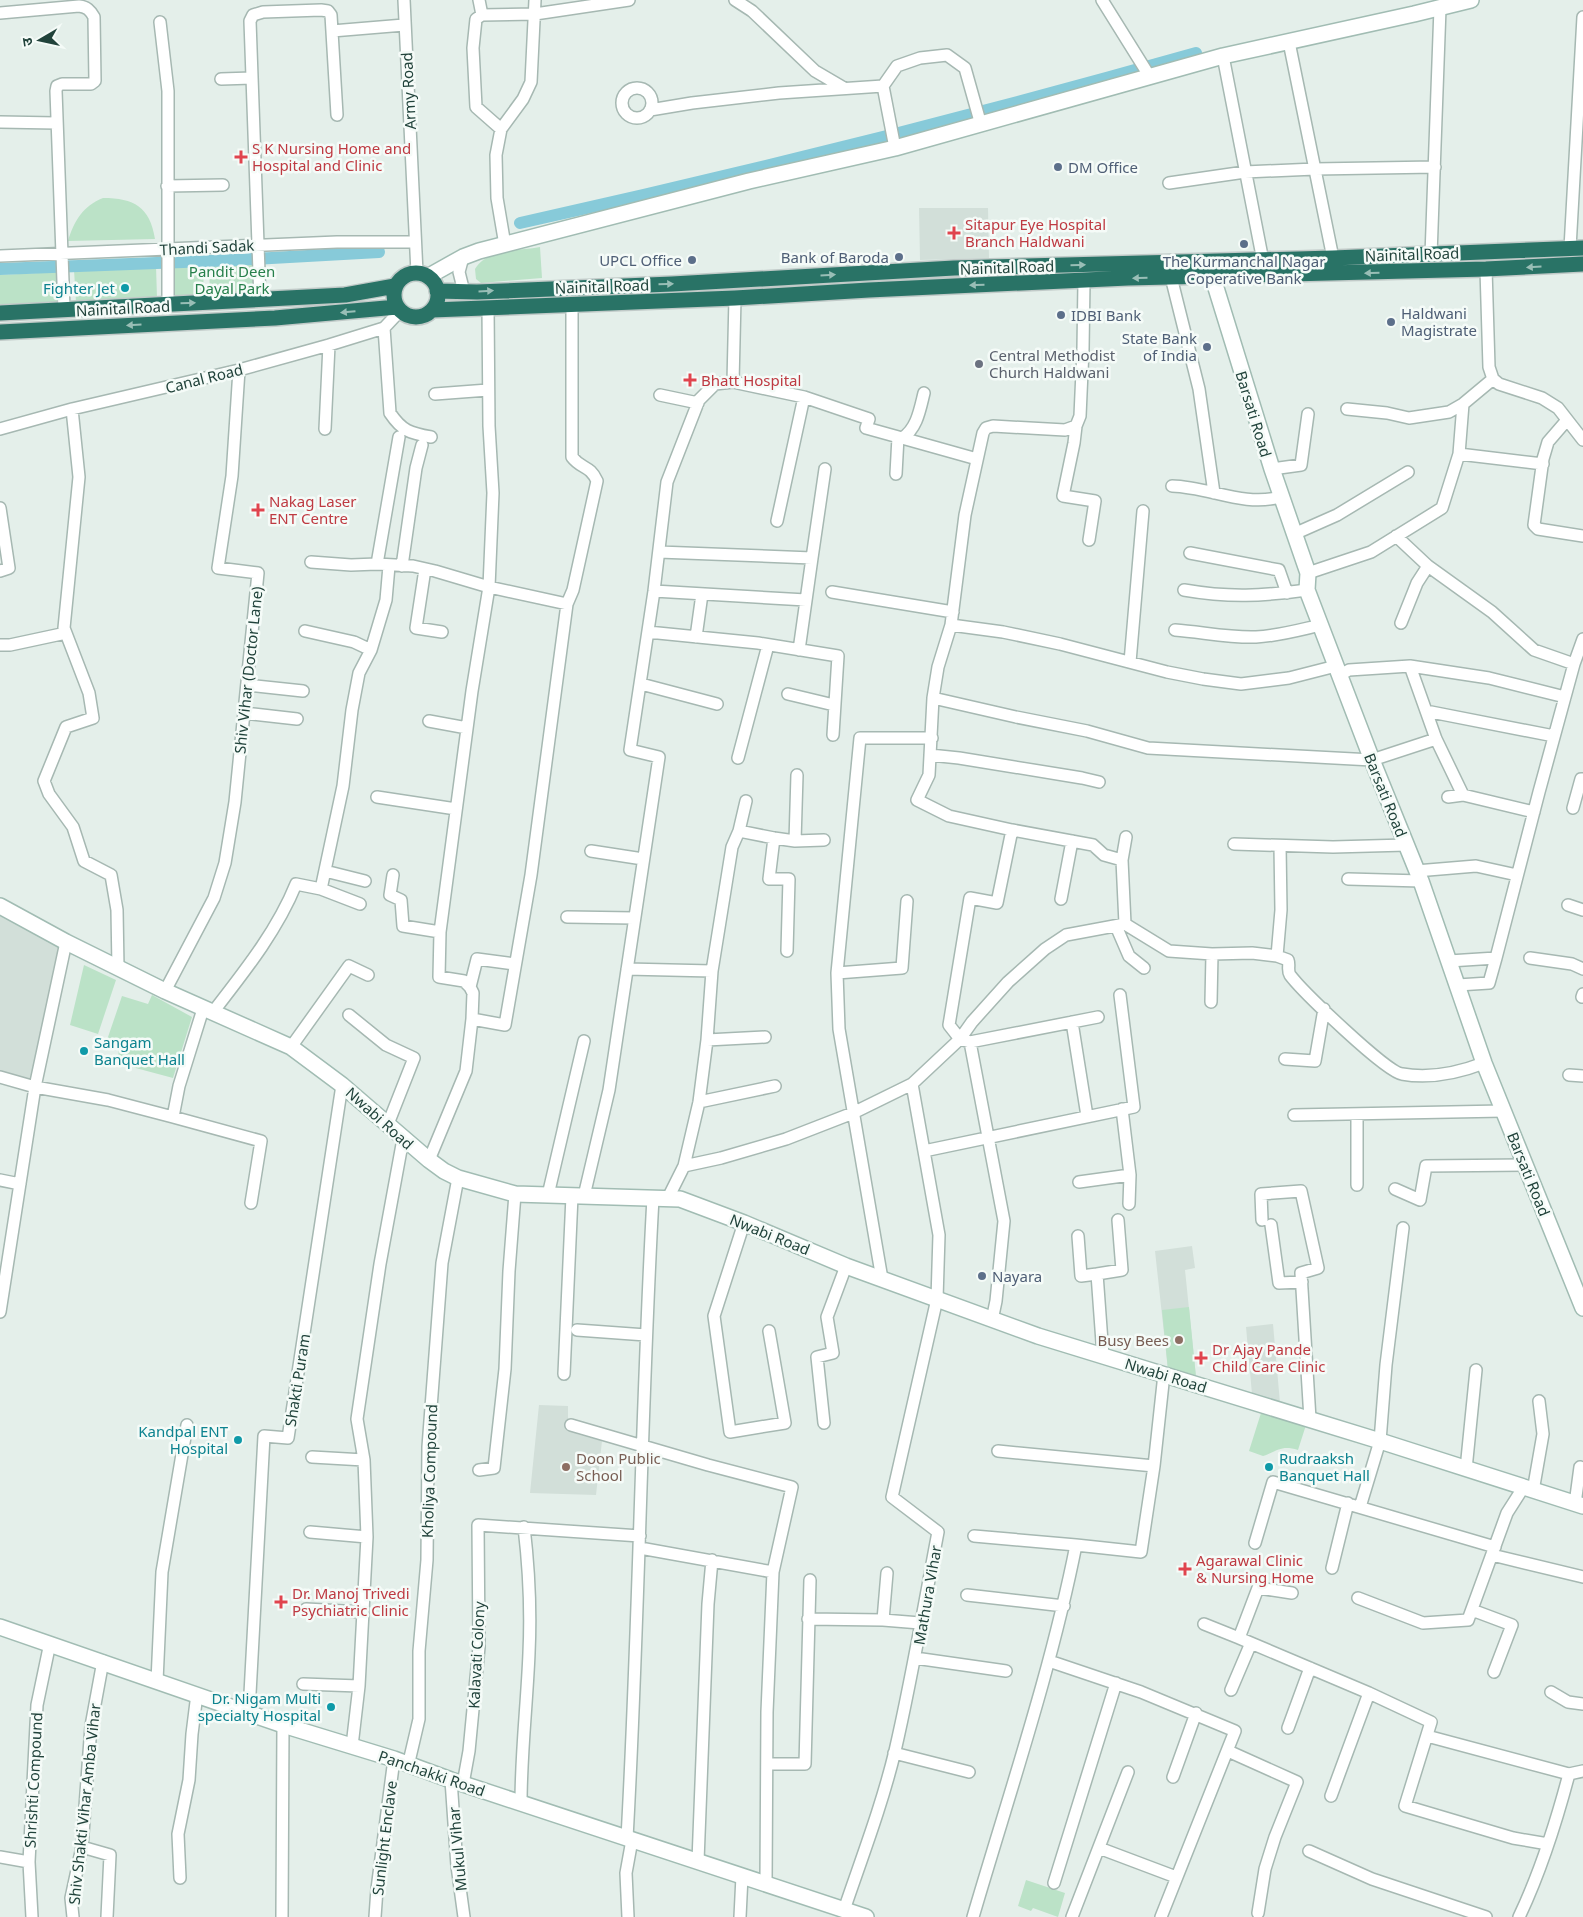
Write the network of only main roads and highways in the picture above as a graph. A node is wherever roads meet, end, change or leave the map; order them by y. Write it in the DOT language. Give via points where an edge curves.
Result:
graph roads {
  1 [pos="1577,248"];
  2 [pos="1486,252"];
  3 [pos="1333,258"];
  4 [pos="1583,264"];
  5 [pos="1486,269"];
  6 [pos="1335,274"];
  7 [pos="763,279"];
  8 [pos="395,286"];
  9 [pos="437,291"];
  10 [pos="764,296"];
  11 [pos="168,303"];
  12 [pos="398,309"];
  13 [pos="432,310"];
  14 [pos="0,313"];
  15 [pos="169,324"];
  16 [pos="0,332"];
  1 -- 2 [label="highway, Nainital Road"];
  2 -- 3 [label="highway, Nainital Road"];
  2 -- 5 [label="highway"];
  3 -- 6 [label="highway"];
  7 -- 3 [label="highway, Nainital Road, one-way" via="954,268"];
  4 -- 5 [label="highway, Nainital Road, one-way"];
  5 -- 6 [label="highway, Nainital Road, one-way"];
  6 -- 10 [label="highway, Nainital Road, one-way" via="1212,275"];
  9 -- 7 [label="highway, Nainital Road, one-way"];
  7 -- 10 [label="highway"];
  8 -- 9 [label="highway" via="404,276 423,275 433,280"];
  11 -- 8 [label="highway, Nainital Road, one-way" via="345,294"];
  8 -- 12 [label="highway" via="394,299"];
  9 -- 13 [label="highway" via="437,302"];
  10 -- 13 [label="highway, Nainital Road"];
  11 -- 14 [label="highway, Nainital Road"];
  11 -- 15 [label="highway"];
  12 -- 13 [label="highway" via="405,315 418,317"];
  12 -- 15 [label="highway, Nainital Road, one-way"];
  15 -- 16 [label="highway, Nainital Road, one-way"];
}
